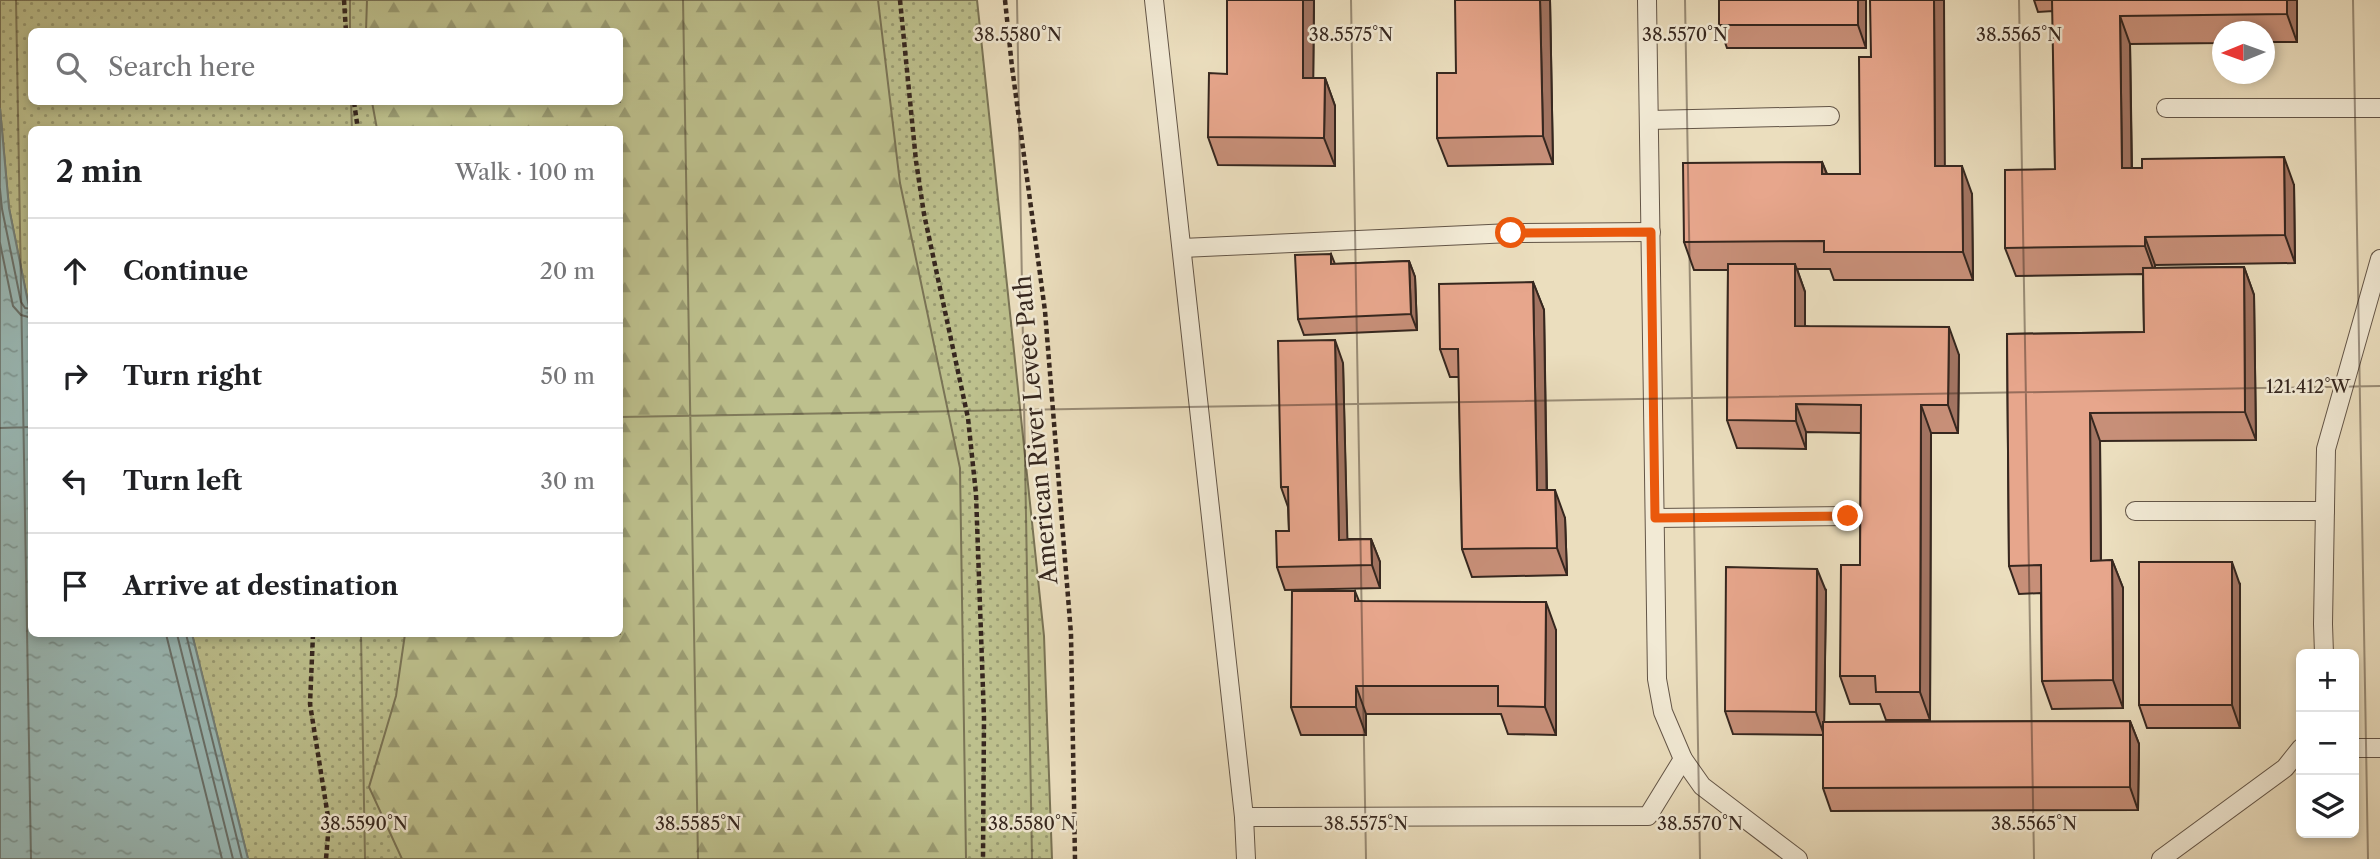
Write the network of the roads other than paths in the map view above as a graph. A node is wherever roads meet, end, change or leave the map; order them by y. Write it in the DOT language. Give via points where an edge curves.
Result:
graph roads {
  1 [pos="1154,0"];
  2 [pos="1647,0"];
  3 [pos="2166,108"];
  4 [pos="2380,108"];
  5 [pos="1830,116"];
  6 [pos="1649,120"];
  7 [pos="1651,232"];
  8 [pos="1182,248"];
  9 [pos="2380,259"];
  10 [pos="2135,510"];
  11 [pos="2325,511"];
  12 [pos="1848,516"];
  13 [pos="1655,518"];
  14 [pos="2324,649"];
  15 [pos="2359,748"];
  16 [pos="2380,748"];
  17 [pos="2296,754"];
  18 [pos="1683,758"];
  19 [pos="1244,817"];
  20 [pos="1246,859"];
  21 [pos="1798,859"];
  22 [pos="2161,859"];
  1 -- 8 [label="lane"];
  2 -- 6 [label="lane"];
  3 -- 4 [label="lane"];
  5 -- 6 [label="lane"];
  6 -- 7 [label="lane"];
  7 -- 8 [label="lane" via="1511,233"];
  7 -- 13 [label="lane"];
  8 -- 19 [label="lane"];
  9 -- 11 [label="lane" via="2326,449"];
  10 -- 11 [label="lane"];
  11 -- 14 [label="lane"];
  12 -- 13 [label="lane"];
  13 -- 18 [label="lane" via="1657,679 1663,712"];
  15 -- 16 [label="lane"];
  17 -- 22 [label="lane" via="2285,768"];
  18 -- 19 [label="lane" via="1648,816"];
  18 -- 21 [label="lane" via="1702,786"];
  19 -- 20 [label="lane"];
}
